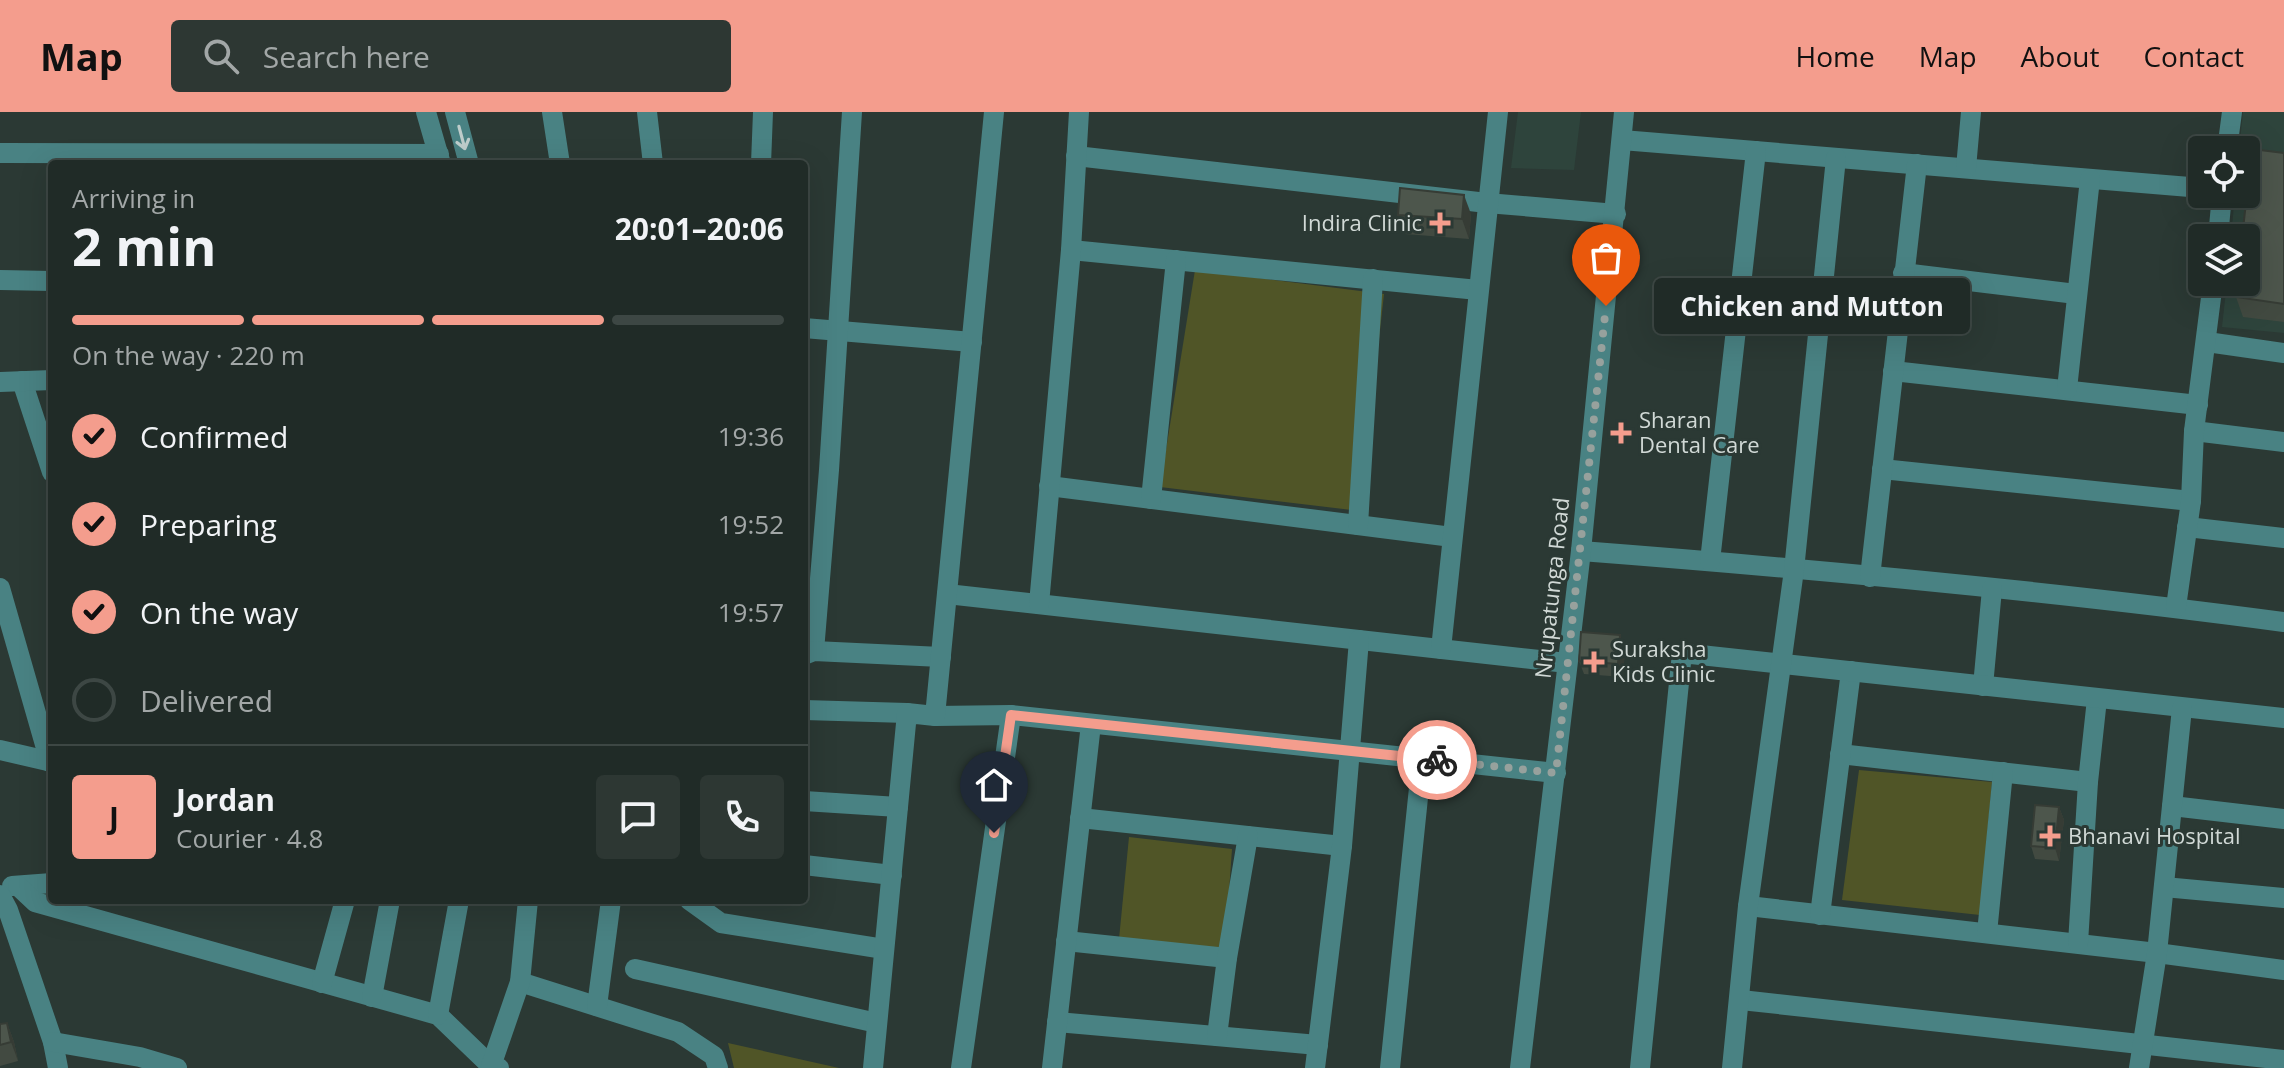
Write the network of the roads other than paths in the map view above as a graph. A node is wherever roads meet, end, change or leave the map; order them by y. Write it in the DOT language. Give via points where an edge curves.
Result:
graph roads {
  1 [pos="426,112"];
  2 [pos="455,112"];
  3 [pos="552,112"];
  4 [pos="647,112"];
  5 [pos="763,112"];
  6 [pos="852,112"];
  7 [pos="994,112"];
  8 [pos="1079,112"];
  9 [pos="1498,112"];
  10 [pos="1624,112"];
  11 [pos="1971,112"];
  12 [pos="2232,112"];
  13 [pos="2229,136"];
  14 [pos="1622,140"];
  15 [pos="1756,151"];
  16 [pos="0,153"];
  17 [pos="1076,156"];
  18 [pos="1836,158"];
  19 [pos="272,159"];
  20 [pos="366,159"];
  21 [pos="440,159"];
  22 [pos="468,160"];
  23 [pos="559,160"];
  24 [pos="653,160"];
  25 [pos="761,160"];
  26 [pos="1917,164"];
  27 [pos="1966,168"];
  28 [pos="2090,179"];
  29 [pos="2188,187"];
  30 [pos="1487,203"];
  31 [pos="1616,214"];
  32 [pos="1071,250"];
  33 [pos="1176,260"];
  34 [pos="1903,273"];
  35 [pos="1373,279"];
  36 [pos="0,280"];
  37 [pos="48,281"];
  38 [pos="1478,290"];
  39 [pos="2076,294"];
  40 [pos="2212,296"];
  41 [pos="808,328"];
  42 [pos="838,330"];
  43 [pos="972,342"];
  44 [pos="2207,342"];
  45 [pos="2284,353"];
  46 [pos="1893,371"];
  47 [pos="48,380"];
  48 [pos="22,381"];
  49 [pos="0,382"];
  50 [pos="2067,389"];
  51 [pos="2198,405"];
  52 [pos="2194,431"];
  53 [pos="2284,442"];
  54 [pos="48,460"];
  55 [pos="1882,469"];
  56 [pos="1049,486"];
  57 [pos="1151,499"];
  58 [pos="2191,501"];
  59 [pos="1358,525"];
  60 [pos="2187,527"];
  61 [pos="1452,537"];
  62 [pos="2284,538"];
  63 [pos="1581,551"];
  64 [pos="1710,561"];
  65 [pos="1794,570"];
  66 [pos="1870,577"];
  67 [pos="0,588"];
  68 [pos="1992,589"];
  69 [pos="947,594"];
  70 [pos="1039,604"];
  71 [pos="2176,607"];
  72 [pos="2284,622"];
  73 [pos="1359,640"];
  74 [pos="1441,649"];
  75 [pos="809,653"];
  76 [pos="941,657"];
  77 [pos="1567,663"];
  78 [pos="1781,664"];
  79 [pos="1851,671"];
  80 [pos="1983,686"];
  81 [pos="2097,699"];
  82 [pos="2182,708"];
  83 [pos="808,710"];
  84 [pos="907,713"];
  85 [pos="1011,715"];
  86 [pos="935,716"];
  87 [pos="2284,718"];
  88 [pos="1091,724"];
  89 [pos="0,750"];
  90 [pos="48,752"];
  91 [pos="1351,753"];
  92 [pos="1840,754"];
  93 [pos="1422,759"];
  94 [pos="48,761"];
  95 [pos="2003,772"];
  96 [pos="1556,773"];
  97 [pos="2088,782"];
  98 [pos="808,801"];
  99 [pos="2172,806"];
  100 [pos="898,807"];
  101 [pos="1080,818"];
  102 [pos="2284,819"];
  103 [pos="1248,836"];
  104 [pos="1342,846"];
  105 [pos="808,865"];
  106 [pos="892,875"];
  107 [pos="48,884"];
  108 [pos="2164,887"];
  109 [pos="6,889"];
  110 [pos="2284,898"];
  111 [pos="344,904"];
  112 [pos="389,904"];
  113 [pos="458,904"];
  114 [pos="528,904"];
  115 [pos="610,904"];
  116 [pos="695,904"];
  117 [pos="1748,906"];
  118 [pos="1820,915"];
  119 [pos="1987,933"];
  120 [pos="1066,941"];
  121 [pos="2078,943"];
  122 [pos="884,949"];
  123 [pos="2157,953"];
  124 [pos="1227,958"];
  125 [pos="635,969"];
  126 [pos="2284,970"];
  127 [pos="520,982"];
  128 [pos="322,983"];
  129 [pos="372,997"];
  130 [pos="1741,1000"];
  131 [pos="597,1006"];
  132 [pos="438,1015"];
  133 [pos="1057,1022"];
  134 [pos="877,1023"];
  135 [pos="1217,1036"];
  136 [pos="53,1042"];
  137 [pos="2141,1043"];
  138 [pos="1318,1045"];
  139 [pos="2284,1060"];
  140 [pos="495,1067"];
  141 [pos="58,1068"];
  142 [pos="177,1068"];
  143 [pos="718,1068"];
  144 [pos="873,1068"];
  145 [pos="961,1068"];
  146 [pos="1052,1068"];
  147 [pos="1315,1068"];
  148 [pos="1390,1068"];
  149 [pos="1520,1068"];
  150 [pos="1640,1068"];
  151 [pos="1732,1068"];
  152 [pos="2139,1068"];
  1 -- 21 [label="street"];
  2 -- 22 [label="street, one-way"];
  3 -- 23 [label="street"];
  4 -- 24 [label="street"];
  5 -- 25 [label="street"];
  6 -- 42 [label="street"];
  7 -- 43 [label="street"];
  8 -- 17 [label="street"];
  9 -- 30 [label="street"];
  10 -- 14 [label="street, Nrupatunga Road"];
  11 -- 27 [label="street"];
  12 -- 13 [label="street"];
  14 -- 15 [label="street"];
  14 -- 31 [label="street, Nrupatunga Road"];
  15 -- 18 [label="street"];
  15 -- 64 [label="street"];
  16 -- 19 [label="street"];
  17 -- 30 [label="street"];
  17 -- 32 [label="street"];
  18 -- 26 [label="street"];
  18 -- 65 [label="street"];
  19 -- 20 [label="street"];
  20 -- 21 [label="street"];
  26 -- 27 [label="street"];
  26 -- 34 [label="street"];
  27 -- 28 [label="street"];
  28 -- 29 [label="street"];
  28 -- 39 [label="street"];
  30 -- 31 [label="street"];
  30 -- 38 [label="street"];
  31 -- 63 [label="street, Nrupatunga Road"];
  32 -- 33 [label="street"];
  32 -- 56 [label="street"];
  33 -- 35 [label="street"];
  33 -- 57 [label="street"];
  34 -- 39 [label="street"];
  34 -- 46 [label="street"];
  35 -- 38 [label="street"];
  35 -- 59 [label="street"];
  36 -- 37 [label="street"];
  38 -- 61 [label="street"];
  39 -- 50 [label="street"];
  40 -- 44 [label="street"];
  41 -- 42 [label="street"];
  42 -- 43 [label="street"];
  42 -- 75 [label="street"];
  43 -- 69 [label="street"];
  44 -- 45 [label="street"];
  44 -- 51 [label="street"];
  46 -- 50 [label="street"];
  46 -- 55 [label="street"];
  47 -- 48 [label="street"];
  48 -- 49 [label="street"];
  48 -- 54 [label="street"];
  50 -- 51 [label="street"];
  51 -- 52 [label="street"];
  52 -- 53 [label="street"];
  52 -- 58 [label="street"];
  55 -- 58 [label="street"];
  55 -- 66 [label="street"];
  56 -- 57 [label="street"];
  56 -- 70 [label="street"];
  57 -- 59 [label="street"];
  58 -- 60 [label="street"];
  59 -- 61 [label="street"];
  60 -- 62 [label="street"];
  60 -- 71 [label="street"];
  61 -- 74 [label="street"];
  63 -- 64 [label="street"];
  63 -- 77 [label="street, Nrupatunga Road"];
  64 -- 65 [label="street"];
  65 -- 66 [label="street"];
  65 -- 78 [label="street"];
  66 -- 68 [label="street"];
  67 -- 90 [label="street"];
  68 -- 71 [label="street"];
  68 -- 80 [label="street"];
  69 -- 70 [label="street"];
  69 -- 76 [label="street"];
  70 -- 73 [label="street"];
  71 -- 72 [label="street"];
  73 -- 74 [label="street"];
  73 -- 91 [label="street"];
  74 -- 77 [label="street"];
  75 -- 76 [label="street"];
  76 -- 86 [label="street"];
  77 -- 96 [label="street, Nrupatunga Road"];
  78 -- 79 [label="street"];
  78 -- 117 [label="street"];
  78 -- 150 [label="street" via="1682,653"];
  79 -- 80 [label="street"];
  79 -- 92 [label="street"];
  80 -- 81 [label="street"];
  81 -- 82 [label="street"];
  81 -- 97 [label="street"];
  82 -- 87 [label="street"];
  82 -- 99 [label="street"];
  83 -- 84 [label="street"];
  84 -- 86 [label="street"];
  84 -- 100 [label="street"];
  85 -- 86 [label="street"];
  85 -- 88 [label="street"];
  85 -- 145 [label="street"];
  88 -- 91 [label="street"];
  88 -- 101 [label="street"];
  89 -- 94 [label="street"];
  91 -- 93 [label="street"];
  91 -- 104 [label="street"];
  92 -- 95 [label="street"];
  92 -- 118 [label="street"];
  93 -- 96 [label="street"];
  93 -- 148 [label="street"];
  95 -- 97 [label="street"];
  95 -- 119 [label="street"];
  96 -- 149 [label="street, Nrupatunga Road"];
  97 -- 121 [label="street"];
  98 -- 100 [label="street"];
  99 -- 102 [label="street"];
  99 -- 108 [label="street"];
  100 -- 106 [label="street"];
  101 -- 103 [label="street"];
  101 -- 120 [label="street"];
  103 -- 104 [label="street"];
  103 -- 124 [label="street"];
  104 -- 138 [label="street"];
  105 -- 106 [label="street"];
  106 -- 122 [label="street"];
  107 -- 109 [label="street"];
  108 -- 110 [label="street"];
  108 -- 123 [label="street"];
  109 -- 128 [label="street" via="35,902"];
  109 -- 136 [label="street" via="8,910"];
  111 -- 128 [label="street"];
  112 -- 129 [label="street"];
  113 -- 132 [label="street"];
  114 -- 127 [label="street"];
  115 -- 131 [label="street"];
  116 -- 122 [label="street" via="721,923"];
  117 -- 118 [label="street"];
  117 -- 130 [label="street"];
  118 -- 119 [label="street"];
  119 -- 121 [label="street"];
  120 -- 124 [label="street"];
  120 -- 133 [label="street"];
  121 -- 123 [label="street"];
  122 -- 134 [label="street"];
  123 -- 126 [label="street"];
  123 -- 137 [label="street"];
  124 -- 135 [label="street"];
  125 -- 134 [label="street"];
  127 -- 131 [label="street"];
  127 -- 140 [label="street"];
  128 -- 129 [label="street"];
  129 -- 132 [label="street"];
  130 -- 137 [label="street"];
  130 -- 151 [label="street"];
  131 -- 143 [label="street" via="678,1032 714,1056"];
  132 -- 140 [label="street"];
  133 -- 135 [label="street"];
  133 -- 146 [label="street"];
  134 -- 144 [label="street"];
  135 -- 138 [label="street"];
  136 -- 141 [label="street"];
  136 -- 142 [label="street"];
  137 -- 139 [label="street"];
  137 -- 152 [label="street"];
  138 -- 147 [label="street"];
}
